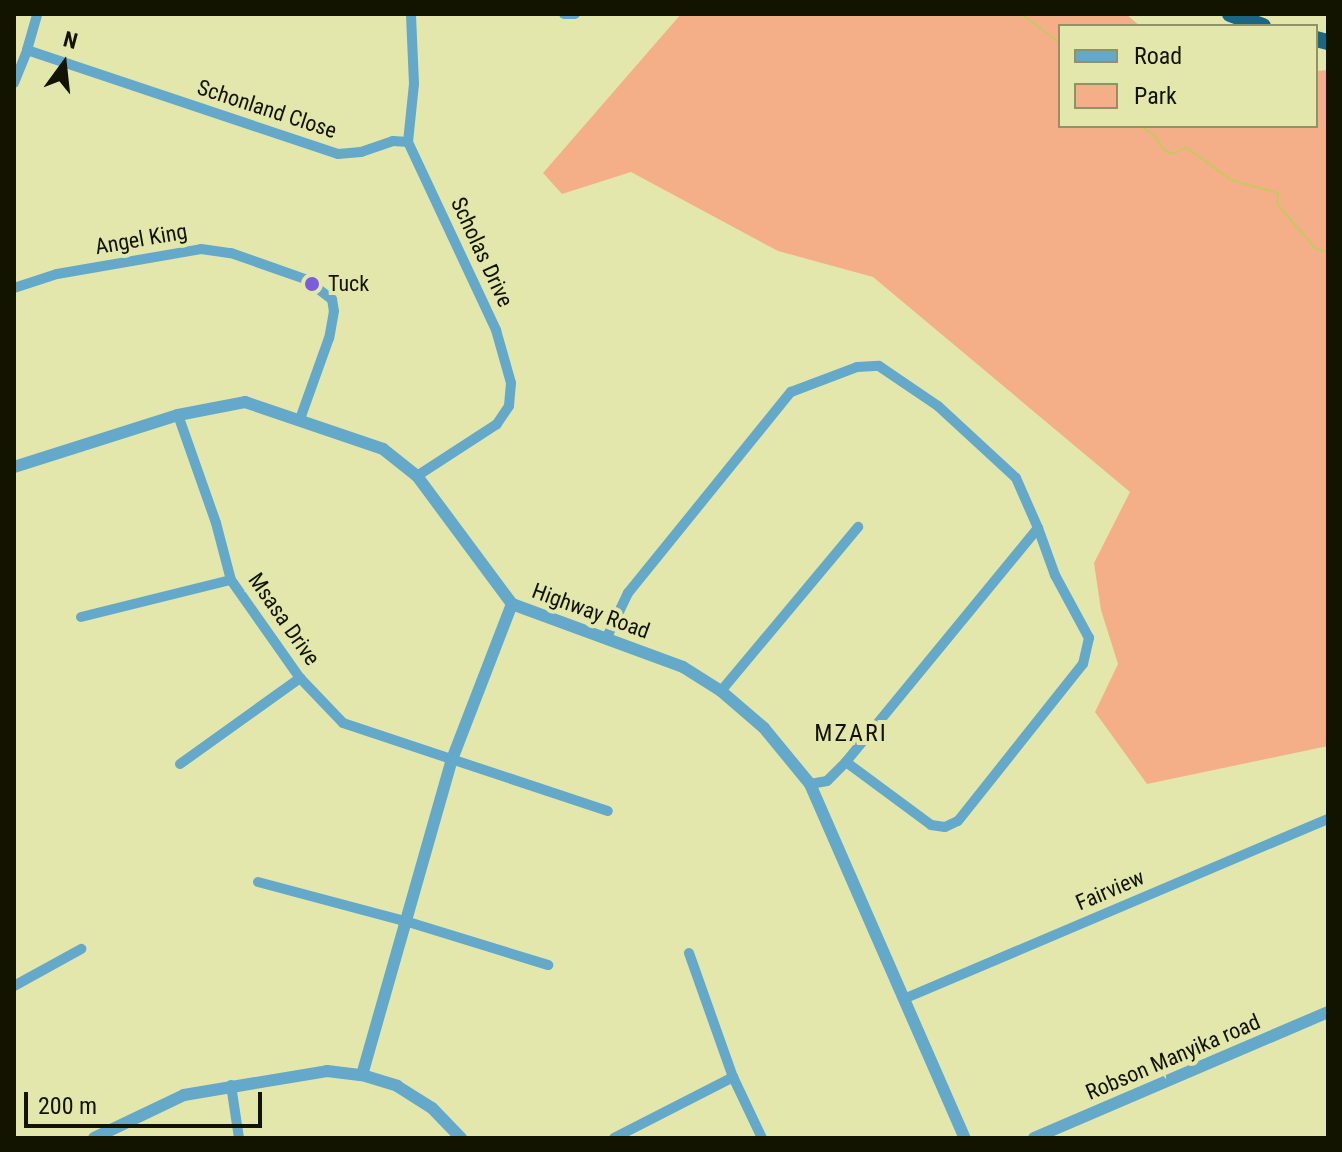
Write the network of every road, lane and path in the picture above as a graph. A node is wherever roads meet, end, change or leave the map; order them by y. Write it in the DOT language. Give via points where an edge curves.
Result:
graph roads {
  1 [pos="37,14"];
  2 [pos="411,14"];
  3 [pos="564,14"];
  4 [pos="575,14"];
  5 [pos="1230,14"];
  6 [pos="1258,24"];
  7 [pos="27,50"];
  8 [pos="14,83"];
  9 [pos="408,142"];
  10 [pos="14,288"];
  11 [pos="178,415"];
  12 [pos="300,419"];
  13 [pos="14,467"];
  14 [pos="417,476"];
  15 [pos="858,527"];
  16 [pos="1038,528"];
  17 [pos="231,580"];
  18 [pos="512,604"];
  19 [pos="81,617"];
  20 [pos="607,637"];
  21 [pos="300,678"];
  22 [pos="721,691"];
  23 [pos="451,762"];
  24 [pos="846,762"];
  25 [pos="180,764"];
  26 [pos="810,784"];
  27 [pos="608,811"];
  28 [pos="1328,819"];
  29 [pos="258,882"];
  30 [pos="405,921"];
  31 [pos="81,949"];
  32 [pos="689,953"];
  33 [pos="548,965"];
  34 [pos="14,986"];
  35 [pos="906,998"];
  36 [pos="1328,1012"];
  37 [pos="362,1075"];
  38 [pos="733,1077"];
  39 [pos="231,1085"];
  40 [pos="94,1138"];
  41 [pos="239,1138"];
  42 [pos="461,1138"];
  43 [pos="614,1138"];
  44 [pos="762,1138"];
  45 [pos="965,1138"];
  46 [pos="1034,1138"];
  1 -- 7 [label="street"];
  2 -- 9 [label="street" via="414,84"];
  3 -- 4 [label="street"];
  5 -- 6 [label="highway"];
  7 -- 8 [label="street"];
  7 -- 9 [label="street, Schonland Close" via="338,154"];
  9 -- 14 [label="street, Scholas Drive" via="496,330 511,383 509,406 497,424"];
  10 -- 12 [label="street, Angel King" via="57,274 201,249 231,253 305,279 332,299 334,311"];
  11 -- 12 [label="street, Highway Road" via="245,402"];
  11 -- 13 [label="street, Highway Road"];
  11 -- 17 [label="street, Msasa Drive"];
  12 -- 14 [label="street, Highway Road" via="383,449"];
  14 -- 18 [label="street, Highway Road"];
  15 -- 22 [label="street"];
  16 -- 20 [label="street" via="1016,478 938,406 879,366 857,367 791,392 628,593"];
  16 -- 24 [label="street"];
  16 -- 24 [label="street" via="1055,575 1089,638 1083,664 958,821 945,827 931,825"];
  17 -- 19 [label="street"];
  17 -- 21 [label="street, Msasa Drive"];
  18 -- 20 [label="street, Highway Road"];
  18 -- 23 [label="street"];
  20 -- 22 [label="street, Highway Road" via="683,667"];
  21 -- 23 [label="street, Msasa Drive" via="343,723"];
  21 -- 25 [label="street"];
  22 -- 26 [label="street, Highway Road" via="764,728"];
  23 -- 27 [label="street, Msasa Drive"];
  23 -- 30 [label="street"];
  24 -- 26 [label="street" via="827,781"];
  26 -- 35 [label="street, Highway Road"];
  28 -- 35 [label="street, Fairview"];
  29 -- 30 [label="street"];
  30 -- 33 [label="street"];
  30 -- 37 [label="street"];
  31 -- 34 [label="street"];
  32 -- 38 [label="street"];
  35 -- 45 [label="street, Highway Road"];
  36 -- 46 [label="street, Robson Manyika road"];
  37 -- 39 [label="street" via="327,1071"];
  37 -- 42 [label="street" via="397,1086 432,1108"];
  38 -- 43 [label="street"];
  38 -- 44 [label="street"];
  39 -- 40 [label="street" via="184,1095"];
  39 -- 41 [label="street"];
}
